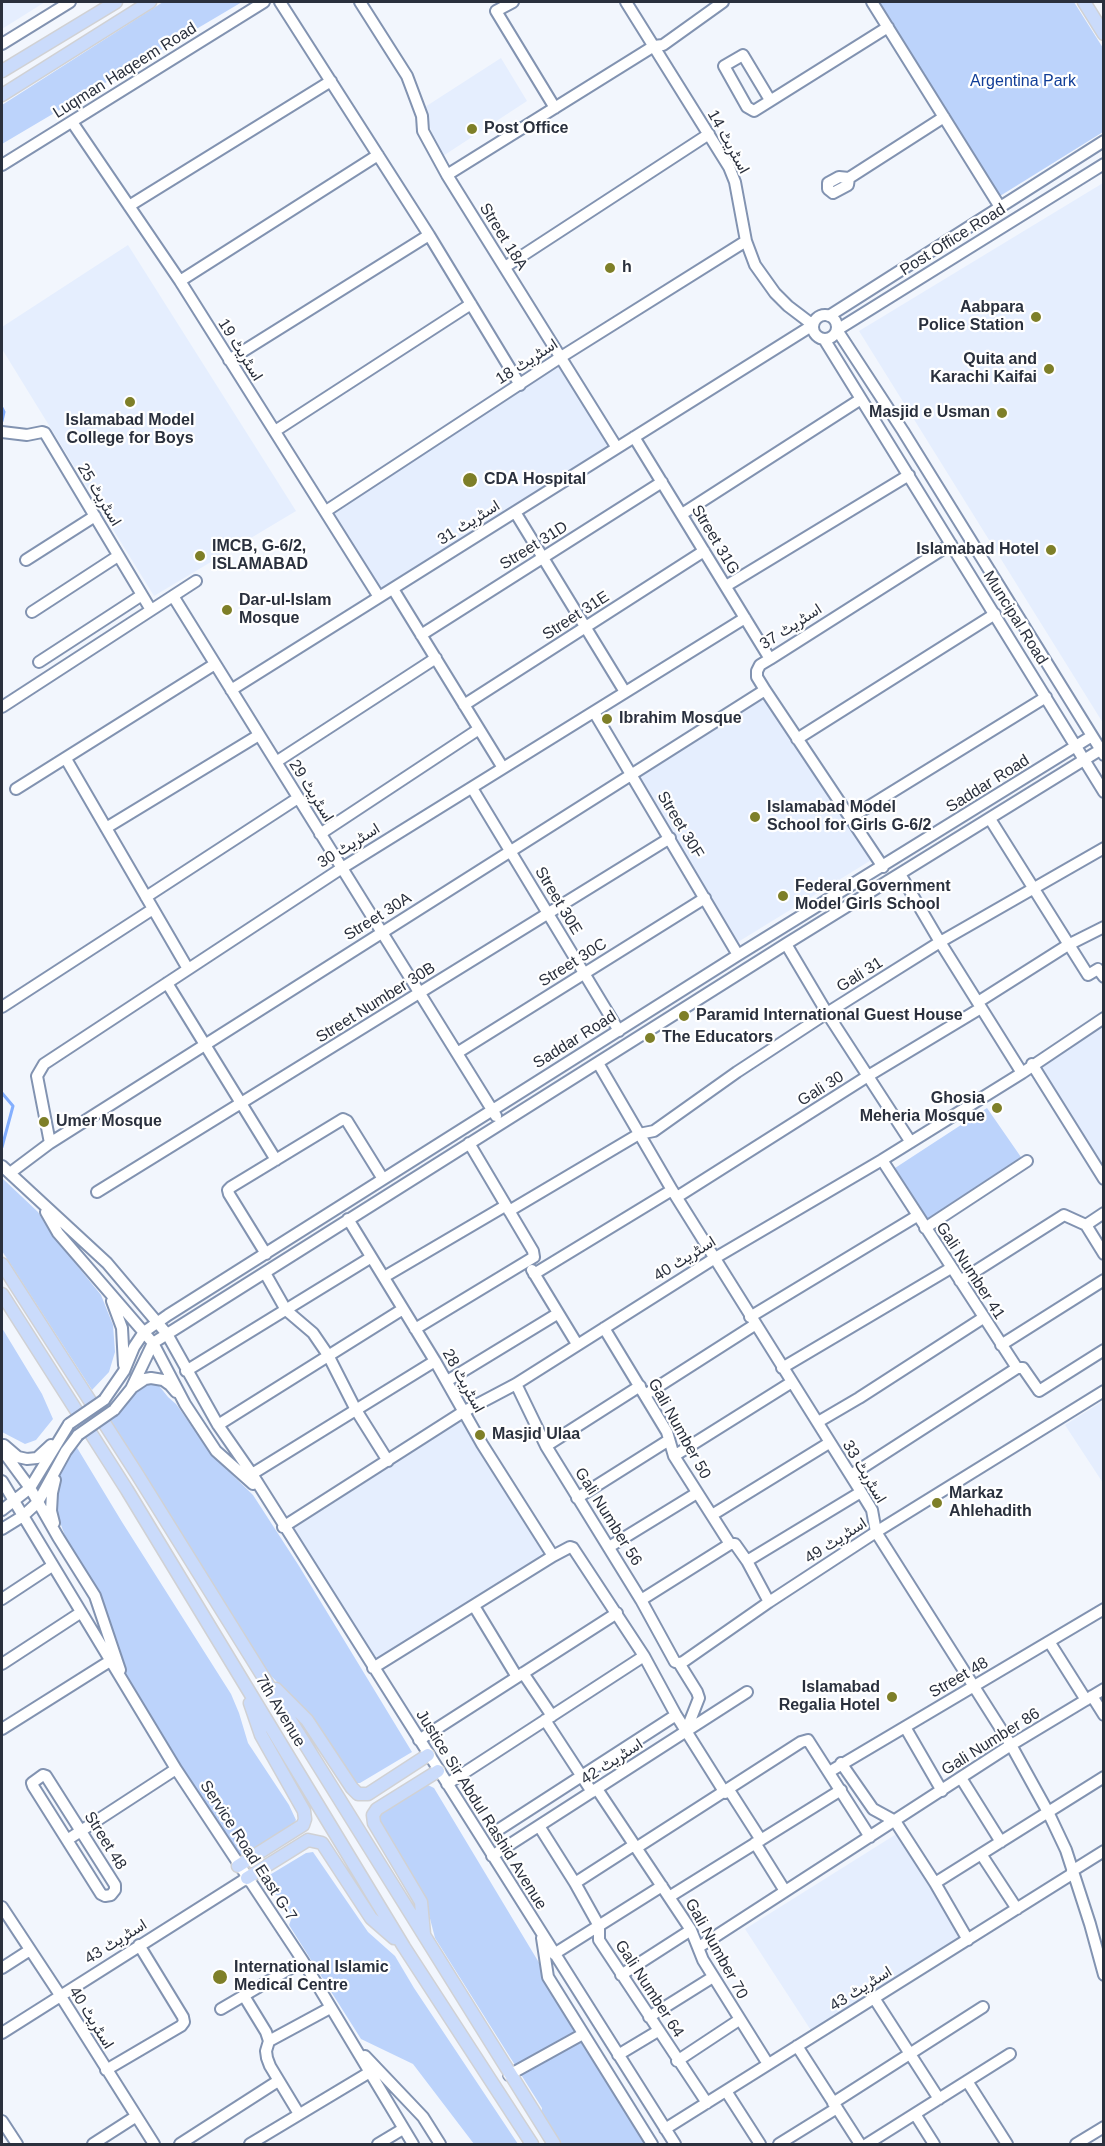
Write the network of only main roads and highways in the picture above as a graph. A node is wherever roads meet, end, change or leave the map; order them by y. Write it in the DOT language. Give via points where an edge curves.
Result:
graph roads {
  1 [pos="116,2"];
  2 [pos="150,2"];
  3 [pos="1084,2"];
  4 [pos="1104,34"];
  5 [pos="2,71"];
  6 [pos="2,95"];
  7 [pos="2,1264"];
  8 [pos="2,1294"];
  9 [pos="262,1676"];
  10 [pos="241,1679"];
  11 [pos="428,1755"];
  12 [pos="438,1771"];
  13 [pos="238,1866"];
  14 [pos="247,1878"];
  15 [pos="425,1938"];
  16 [pos="404,1947"];
  17 [pos="532,2145"];
  18 [pos="554,2145"];
  1 -- 5 [label="main road"];
  2 -- 6 [label="main road"];
  3 -- 4 [label="main road"];
  7 -- 9 [label="main road, 7th Avenue"];
  8 -- 10 [label="main road, 7th Avenue" via="128,1490"];
  9 -- 11 [label="main road" via="307,1719 358,1794 368,1794"];
  9 -- 15 [label="main road, 7th Avenue"];
  10 -- 13 [label="main road" via="261,1736 305,1818 303,1825"];
  10 -- 16 [label="main road, 7th Avenue"];
  12 -- 15 [label="main road" via="373,1815 421,1902"];
  14 -- 16 [label="main road" via="308,1840 322,1843 371,1918"];
  15 -- 18 [label="main road, 7th Avenue"];
  16 -- 17 [label="main road, 7th Avenue"];
}
